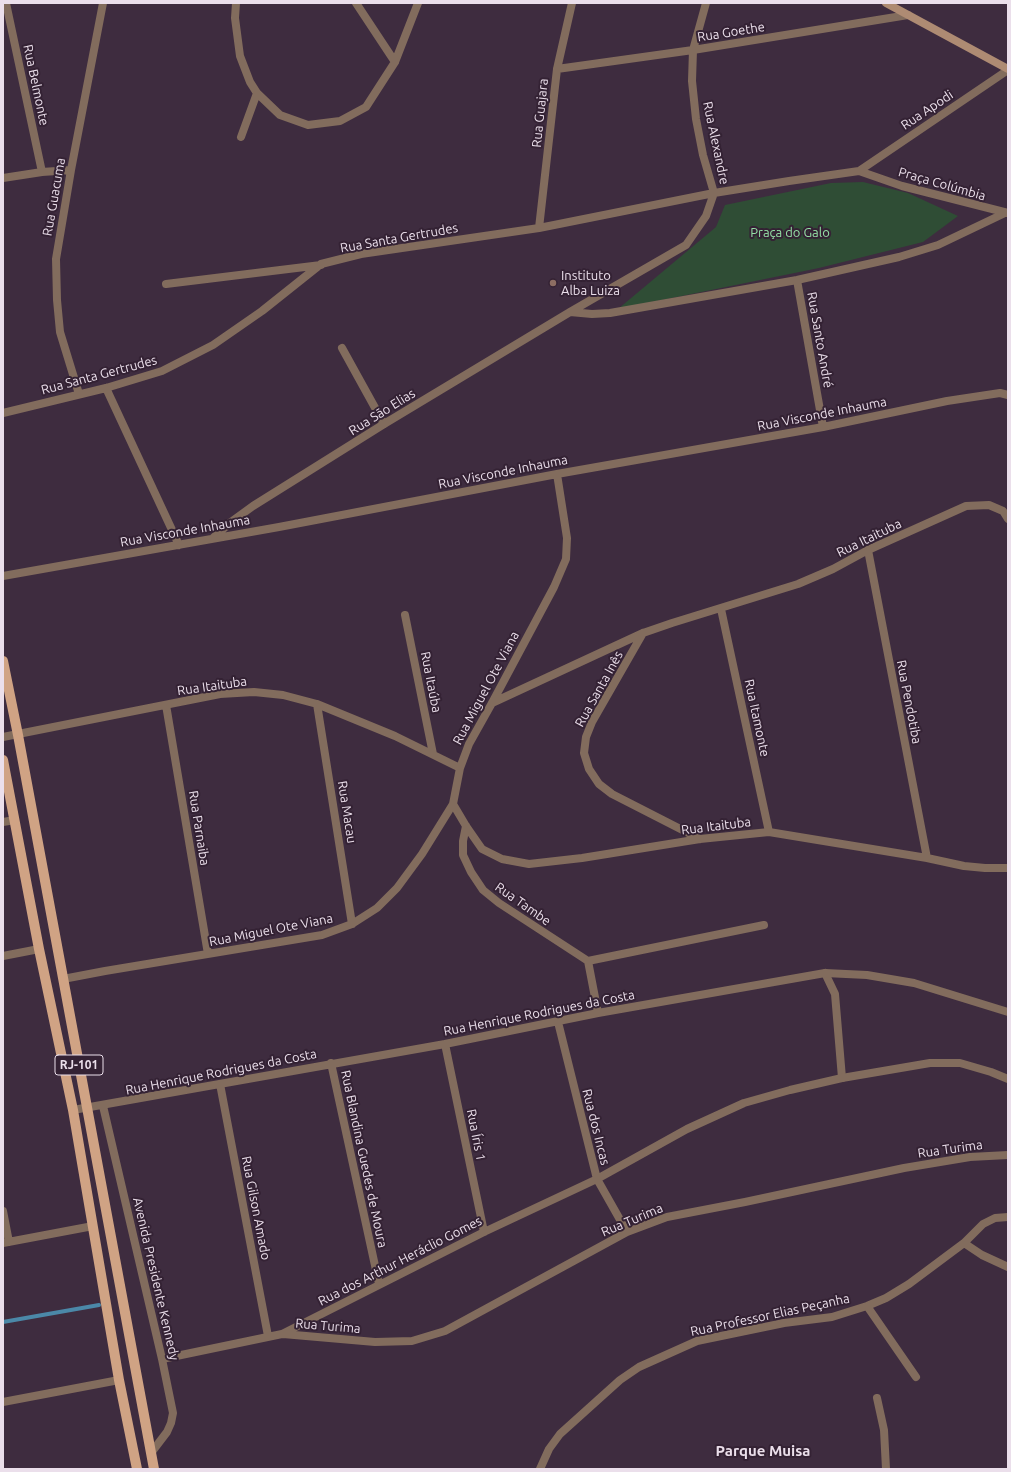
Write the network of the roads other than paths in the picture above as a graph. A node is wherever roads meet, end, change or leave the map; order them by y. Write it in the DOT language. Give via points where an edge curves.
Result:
graph roads {
  1 [pos="6,3"];
  2 [pos="104,3"];
  3 [pos="236,3"];
  4 [pos="356,3"];
  5 [pos="418,3"];
  6 [pos="572,3"];
  7 [pos="706,3"];
  8 [pos="886,3"];
  9 [pos="908,15"];
  10 [pos="693,50"];
  11 [pos="395,62"];
  12 [pos="557,69"];
  13 [pos="1008,69"];
  14 [pos="257,93"];
  15 [pos="241,137"];
  16 [pos="71,170"];
  17 [pos="859,171"];
  18 [pos="42,172"];
  19 [pos="3,178"];
  20 [pos="714,193"];
  21 [pos="1007,213"];
  22 [pos="539,228"];
  23 [pos="322,264"];
  24 [pos="798,280"];
  25 [pos="166,284"];
  26 [pos="570,312"];
  27 [pos="342,348"];
  28 [pos="106,388"];
  29 [pos="79,394"];
  30 [pos="1008,395"];
  31 [pos="3,413"];
  32 [pos="384,424"];
  33 [pos="823,427"];
  34 [pos="557,474"];
  35 [pos="1008,519"];
  36 [pos="212,539"];
  37 [pos="179,545"];
  38 [pos="868,550"];
  39 [pos="3,576"];
  40 [pos="722,609"];
  41 [pos="405,614"];
  42 [pos="643,633"];
  43 [pos="3,661"];
  44 [pos="492,703"];
  45 [pos="317,704"];
  46 [pos="166,705"];
  47 [pos="18,734"];
  48 [pos="3,737"];
  49 [pos="433,754"];
  50 [pos="3,760"];
  51 [pos="460,768"];
  52 [pos="453,804"];
  53 [pos="15,820"];
  54 [pos="3,822"];
  55 [pos="466,826"];
  56 [pos="770,832"];
  57 [pos="700,839"];
  58 [pos="927,858"];
  59 [pos="1008,869"];
  60 [pos="352,924"];
  61 [pos="764,925"];
  62 [pos="39,949"];
  63 [pos="208,954"];
  64 [pos="3,956"];
  65 [pos="588,961"];
  66 [pos="825,973"];
  67 [pos="63,980"];
  68 [pos="1008,1012"];
  69 [pos="598,1013"];
  70 [pos="558,1022"];
  71 [pos="445,1044"];
  72 [pos="331,1063"];
  73 [pos="842,1078"];
  74 [pos="1008,1079"];
  75 [pos="220,1084"];
  76 [pos="103,1106"];
  77 [pos="87,1108"];
  78 [pos="73,1110"];
  79 [pos="1008,1155"];
  80 [pos="597,1179"];
  81 [pos="3,1211"];
  82 [pos="1008,1217"];
  83 [pos="93,1226"];
  84 [pos="484,1232"];
  85 [pos="627,1232"];
  86 [pos="6,1242"];
  87 [pos="964,1243"];
  88 [pos="1008,1267"];
  89 [pos="379,1284"];
  90 [pos="867,1306"];
  91 [pos="282,1334"];
  92 [pos="268,1336"];
  93 [pos="162,1358"];
  94 [pos="916,1377"];
  95 [pos="119,1380"];
  96 [pos="877,1398"];
  97 [pos="3,1402"];
  98 [pos="151,1452"];
  99 [pos="137,1469"];
  100 [pos="154,1469"];
  101 [pos="540,1469"];
  102 [pos="886,1469"];
  1 -- 18 [label="street, Rua Belmonte"];
  2 -- 16 [label="street, Rua Guacuma"];
  3 -- 14 [label="street" via="235,18 240,56"];
  4 -- 11 [label="street"];
  5 -- 11 [label="street"];
  6 -- 12 [label="street, Rua Guajara"];
  7 -- 10 [label="street, Rua Alexandre"];
  8 -- 9 [label="main road"];
  9 -- 10 [label="street, Rua Goethe"];
  9 -- 13 [label="main road"];
  10 -- 12 [label="street, Rua Goethe"];
  10 -- 20 [label="street, Rua Alexandre" via="692,81 696,118"];
  11 -- 14 [label="street" via="366,107 340,121 308,125 280,115"];
  12 -- 22 [label="street, Rua Guajara"];
  13 -- 17 [label="street, Rua Apodi"];
  14 -- 15 [label="street"];
  16 -- 18 [label="street"];
  16 -- 29 [label="street, Rua Guacuma" via="56,259 57,300 60,332"];
  17 -- 20 [label="street, Praça Colúmbia"];
  17 -- 21 [label="street, Praça Colúmbia" via="902,186"];
  18 -- 19 [label="street"];
  20 -- 22 [label="street, Rua Santa Gertrudes"];
  20 -- 26 [label="street" via="706,216 686,245"];
  21 -- 24 [label="street, Praça Colúmbia" via="938,245 899,257"];
  22 -- 23 [label="street, Rua Santa Gertrudes" via="361,254"];
  23 -- 25 [label="street"];
  23 -- 28 [label="street, Rua Santa Gertrudes" via="213,345 162,371"];
  24 -- 26 [label="street, Praça Colúmbia" via="610,313"];
  24 -- 33 [label="street, Rua Santo André"];
  26 -- 32 [label="street, Rua Sāo Elias"];
  27 -- 32 [label="street"];
  28 -- 29 [label="street, Rua Santa Gertrudes"];
  28 -- 37 [label="street"];
  29 -- 31 [label="street, Rua Santa Gertrudes"];
  30 -- 33 [label="street, Rua Visconde Inhauma" via="1000,393 947,401"];
  32 -- 36 [label="street, Rua Sāo Elias" via="253,506"];
  33 -- 34 [label="street, Rua Visconde Inhauma"];
  34 -- 36 [label="street, Rua Visconde Inhauma"];
  34 -- 44 [label="street, Rua Miguel Ote Viana" via="567,538 566,559 554,587"];
  35 -- 38 [label="street, Rua Itaituba" via="1003,511 989,504 966,506"];
  36 -- 37 [label="street, Rua Visconde Inhauma"];
  37 -- 39 [label="street, Rua Visconde Inhauma"];
  38 -- 40 [label="street, Rua Itaituba" via="834,569 798,584"];
  38 -- 58 [label="street, Rua Pendotiba"];
  40 -- 42 [label="street, Rua Itaituba"];
  40 -- 56 [label="street, Rua Itamonte"];
  41 -- 49 [label="street, Rua Itaúba"];
  42 -- 44 [label="street, Rua Itaituba"];
  42 -- 57 [label="street, Rua Santa Inês" via="592,722 586,737 584,753 589,769 599,784 612,794"];
  43 -- 47 [label="main road, RJ-101"];
  44 -- 51 [label="street, Rua Miguel Ote Viana" via="468,744"];
  45 -- 46 [label="street, Rua Itaituba" via="283,695 254,692 220,694"];
  45 -- 49 [label="street, Rua Itaituba"];
  45 -- 60 [label="street, Rua Macau"];
  46 -- 47 [label="street, Rua Itaituba"];
  46 -- 63 [label="street, Rua Parnaiba"];
  47 -- 48 [label="street, Rua Itaituba"];
  47 -- 67 [label="main road, RJ-101"];
  49 -- 51 [label="street, Rua Itaituba"];
  50 -- 53 [label="main road, RJ-101"];
  51 -- 52 [label="street, Rua Miguel Ote Viana"];
  52 -- 55 [label="street, Rua Itaituba"];
  52 -- 60 [label="street, Rua Miguel Ote Viana" via="397,888 377,908"];
  53 -- 54 [label="street"];
  53 -- 62 [label="main road, RJ-101"];
  55 -- 57 [label="street, Rua Itaituba" via="482,849 502,859 529,864"];
  55 -- 65 [label="street, Rua Tambe" via="462,841 463,854 483,890 499,904"];
  56 -- 57 [label="street, Rua Itaituba"];
  56 -- 58 [label="street, Rua Itaituba"];
  58 -- 59 [label="street, Rua Itaituba" via="964,866"];
  60 -- 63 [label="street, Rua Miguel Ote Viana" via="322,935"];
  61 -- 65 [label="street"];
  62 -- 64 [label="street"];
  62 -- 78 [label="main road, RJ-101"];
  63 -- 67 [label="street, Rua Miguel Ote Viana"];
  65 -- 69 [label="street"];
  66 -- 68 [label="street, Rua Henrique Rodrigues da Costa" via="867,975 914,983"];
  66 -- 69 [label="street, Rua Henrique Rodrigues da Costa"];
  66 -- 73 [label="street" via="835,994"];
  67 -- 77 [label="main road, RJ-101"];
  69 -- 70 [label="street, Rua Henrique Rodrigues da Costa"];
  70 -- 71 [label="street, Rua Henrique Rodrigues da Costa"];
  70 -- 80 [label="street, Rua dos Incas"];
  71 -- 72 [label="street, Rua Henrique Rodrigues da Costa"];
  71 -- 84 [label="street, Rua Íris 1"];
  72 -- 75 [label="street, Rua Henrique Rodrigues da Costa"];
  72 -- 89 [label="street, Rua Blandina Guedes de Moura"];
  73 -- 74 [label="street, Rua dos Arthur Heráclio Gomes" via="930,1063 960,1063"];
  73 -- 80 [label="street, Rua dos Arthur Heráclio Gomes" via="744,1103 687,1129"];
  75 -- 76 [label="street, Rua Henrique Rodrigues da Costa"];
  75 -- 92 [label="street, Rua Gilson Amado"];
  76 -- 77 [label="street, Rua Henrique Rodrigues da Costa"];
  76 -- 93 [label="street, Avenida Presidente Kennedy"];
  77 -- 78 [label="street, Rua Henrique Rodrigues da Costa"];
  77 -- 98 [label="main road, RJ-101"];
  78 -- 83 [label="main road, RJ-101"];
  79 -- 85 [label="street, Rua Turima" via="970,1157 904,1168 667,1217"];
  80 -- 84 [label="street, Rua dos Arthur Heráclio Gomes"];
  80 -- 85 [label="street, Rua dos Incas"];
  81 -- 86 [label="street"];
  82 -- 87 [label="street, Rua Professor Elias Peçanha" via="995,1218 983,1224"];
  83 -- 86 [label="street"];
  83 -- 95 [label="main road, RJ-101"];
  84 -- 89 [label="street, Rua dos Arthur Heráclio Gomes"];
  85 -- 91 [label="street, Rua Turima" via="445,1331 412,1341 375,1342"];
  87 -- 88 [label="street"];
  87 -- 90 [label="street, Rua Professor Elias Peçanha" via="909,1284"];
  89 -- 91 [label="street, Rua dos Arthur Heráclio Gomes"];
  90 -- 94 [label="street"];
  90 -- 101 [label="street, Rua Professor Elias Peçanha" via="832,1317 784,1323 696,1341 639,1366 560,1434 549,1449"];
  91 -- 92 [label="street, Rua dos Arthur Heráclio Gomes"];
  92 -- 93 [label="street, Rua dos Arthur Heráclio Gomes"];
  93 -- 98 [label="street, Avenida Presidente Kennedy" via="173,1413 167,1432"];
  95 -- 97 [label="street"];
  95 -- 99 [label="main road, RJ-101"];
  96 -- 102 [label="street" via="884,1430"];
  98 -- 100 [label="main road, RJ-101"];
}
